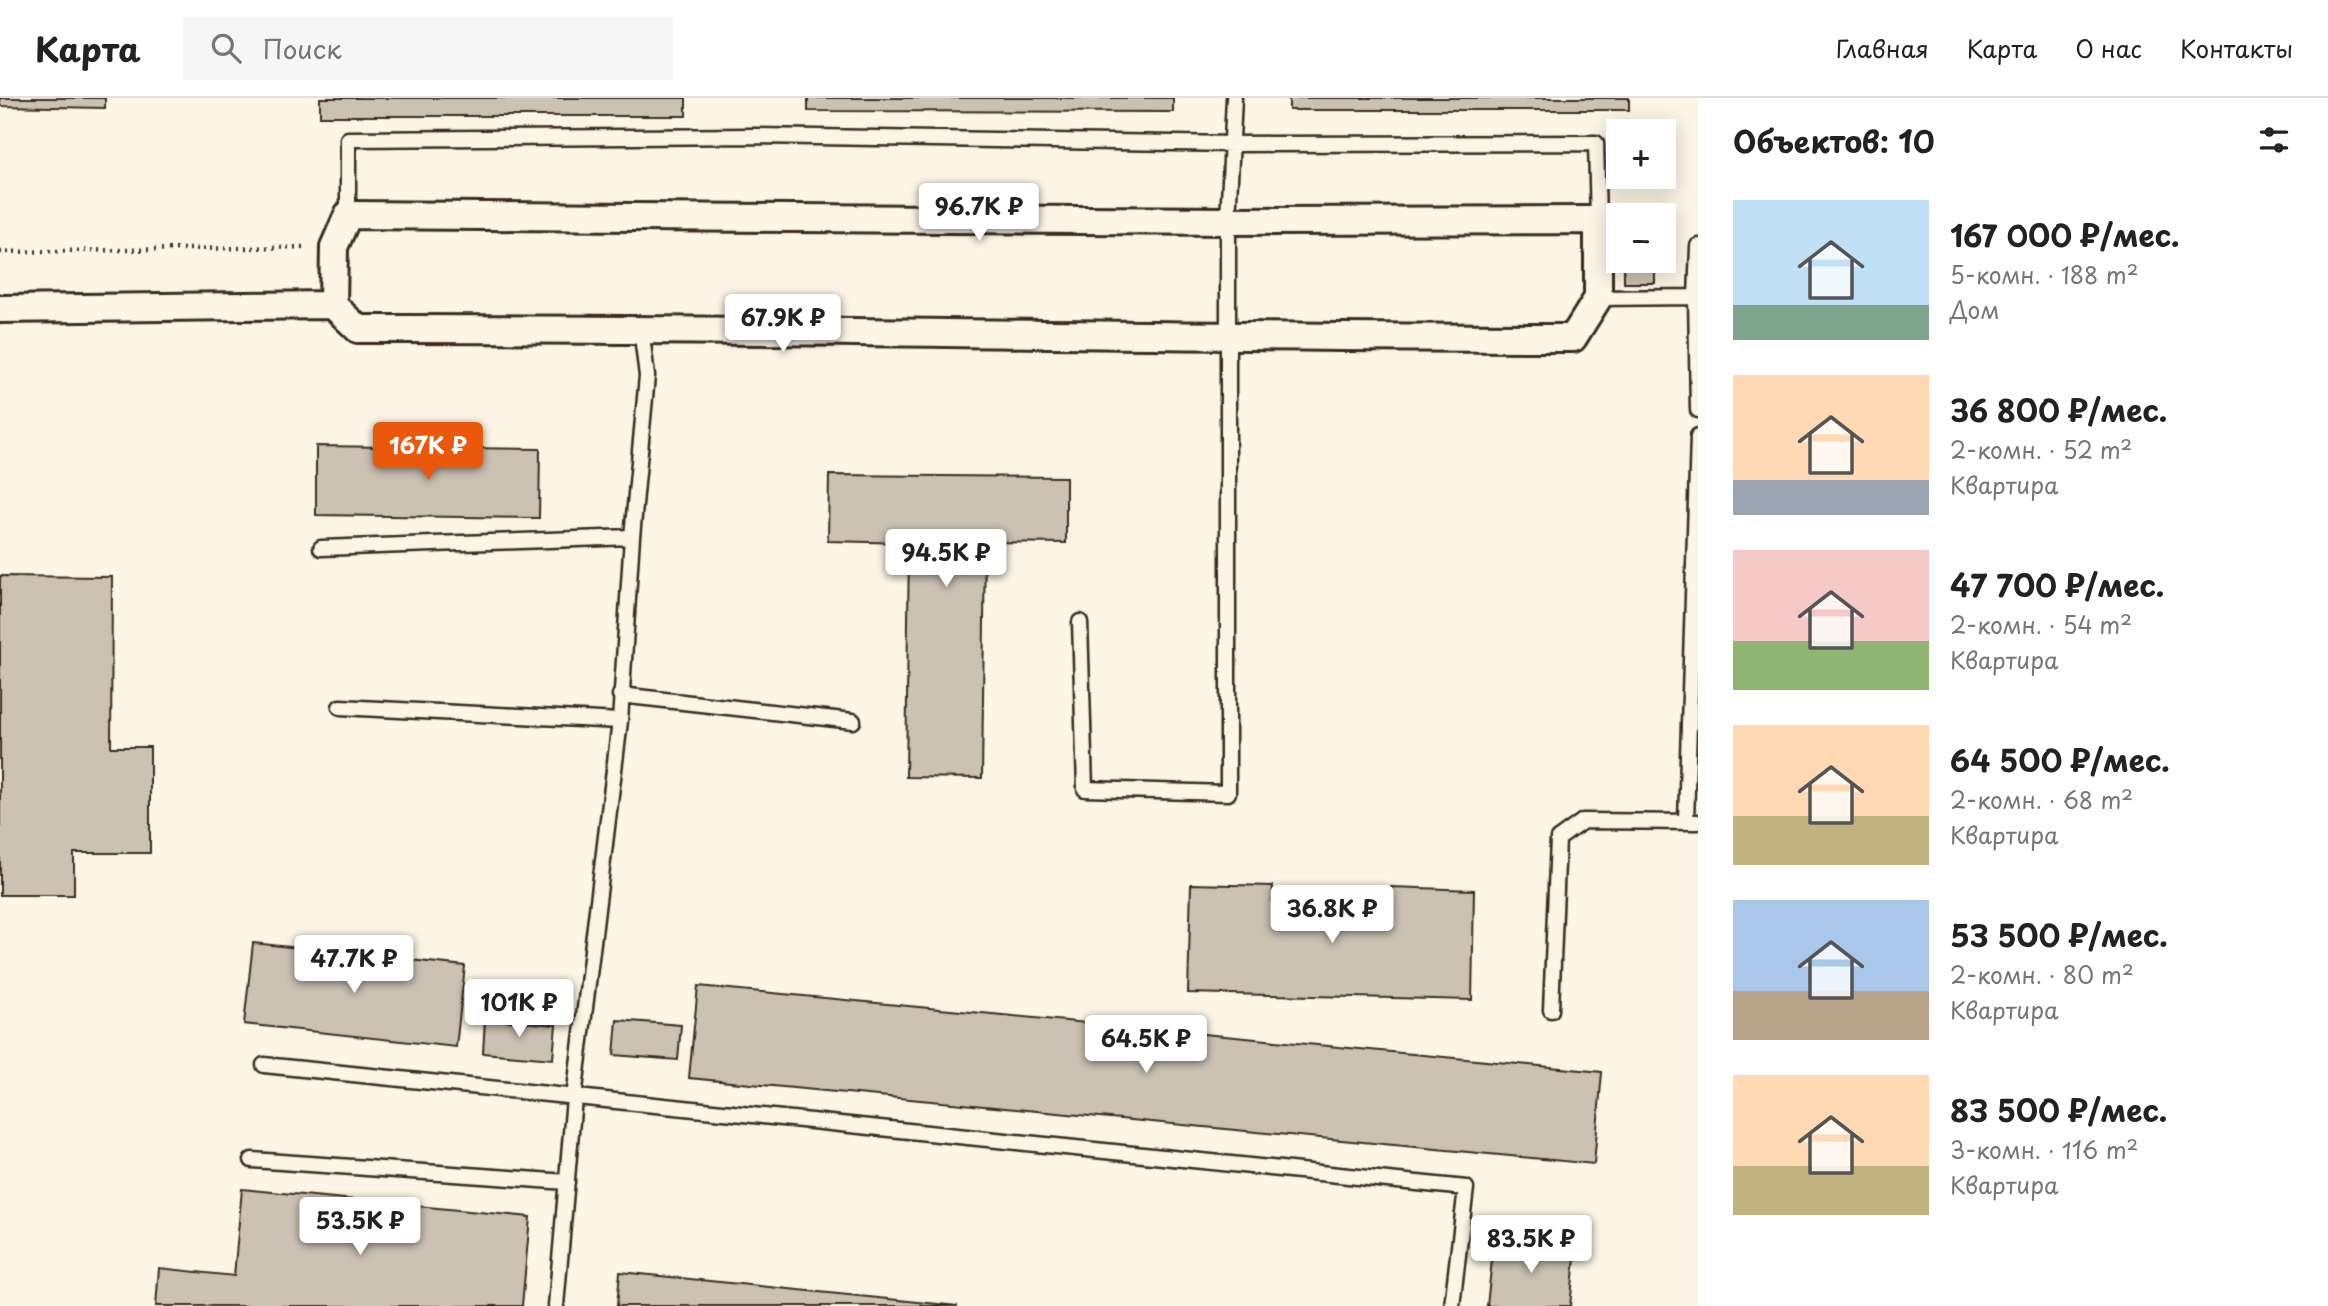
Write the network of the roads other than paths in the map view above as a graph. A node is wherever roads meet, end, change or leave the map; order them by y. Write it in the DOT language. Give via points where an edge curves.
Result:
graph roads {
  1 [pos="1234,98"];
  2 [pos="1234,144"];
  3 [pos="348,215"];
  4 [pos="1598,220"];
  5 [pos="1228,221"];
  6 [pos="1698,246"];
  7 [pos="1696,297"];
  8 [pos="1598,298"];
  9 [pos="332,305"];
  10 [pos="0,309"];
  11 [pos="641,328"];
  12 [pos="1228,338"];
  13 [pos="1698,410"];
  14 [pos="1698,436"];
  15 [pos="632,537"];
  16 [pos="321,548"];
  17 [pos="1080,622"];
  18 [pos="1695,654"];
  19 [pos="620,695"];
  20 [pos="340,707"];
  21 [pos="620,721"];
  22 [pos="853,721"];
  23 [pos="1692,821"];
  24 [pos="1551,1010"];
  25 [pos="264,1065"];
  26 [pos="574,1098"];
  27 [pos="252,1160"];
  28 [pos="567,1182"];
  29 [pos="556,1306"];
  30 [pos="1452,1306"];
  1 -- 2 [label="lane"];
  2 -- 3 [label="lane" via="756,136 348,139"];
  2 -- 4 [label="lane" via="1596,143"];
  2 -- 5 [label="lane"];
  3 -- 5 [label="street"];
  3 -- 9 [label="street" via="334,247"];
  4 -- 5 [label="street"];
  4 -- 8 [label="street"];
  5 -- 12 [label="lane"];
  6 -- 7 [label="lane"];
  7 -- 8 [label="lane"];
  7 -- 13 [label="lane"];
  8 -- 12 [label="street" via="1573,338"];
  9 -- 10 [label="street"];
  9 -- 11 [label="street" via="358,328"];
  11 -- 12 [label="street"];
  11 -- 15 [label="lane" via="647,376"];
  12 -- 17 [label="lane" via="1228,793 1085,789"];
  14 -- 18 [label="lane"];
  15 -- 16 [label="lane"];
  15 -- 19 [label="lane"];
  18 -- 23 [label="lane"];
  19 -- 21 [label="lane"];
  19 -- 22 [label="lane"];
  20 -- 21 [label="lane"];
  21 -- 26 [label="lane"];
  23 -- 24 [label="lane" via="1583,821 1558,839"];
  25 -- 26 [label="lane"];
  26 -- 28 [label="lane"];
  26 -- 30 [label="lane" via="1466,1188"];
  27 -- 28 [label="lane"];
  28 -- 29 [label="lane"];
}
